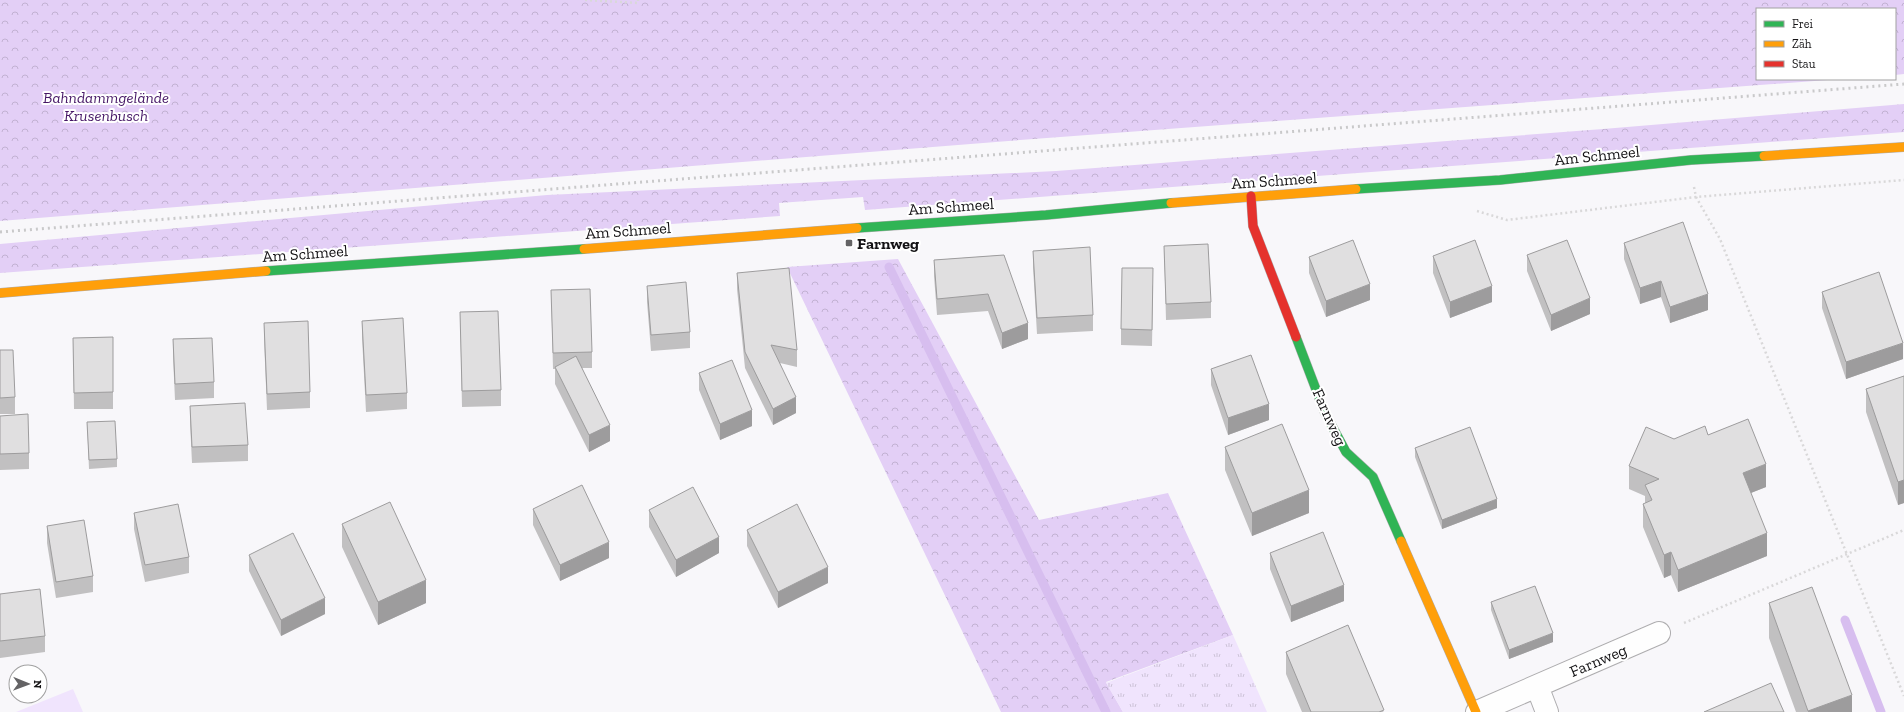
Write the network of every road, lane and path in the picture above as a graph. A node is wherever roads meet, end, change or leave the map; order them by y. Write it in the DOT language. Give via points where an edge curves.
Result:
graph roads {
  1 [pos="585,0"];
  2 [pos="638,0"];
  3 [pos="1904,147"];
  4 [pos="1691,160"];
  5 [pos="1904,180"];
  6 [pos="1251,196"];
  7 [pos="1696,197"];
  8 [pos="1469,208"];
  9 [pos="0,293"];
  10 [pos="1904,530"];
  11 [pos="1845,554"];
  12 [pos="1660,633"];
  13 [pos="1537,686"];
  14 [pos="1904,696"];
  15 [pos="1476,712"];
  16 [pos="1548,712"];
  1 -- 2 [label="path" via="638,3"];
  3 -- 4 [label="street, Am Schmeel"];
  4 -- 6 [label="street, Am Schmeel" via="1500,180"];
  4 -- 7 [label="path"];
  5 -- 7 [label="path"];
  6 -- 9 [label="street, Am Schmeel" via="1046,215"];
  6 -- 15 [label="street, Farnweg" via="1253,226 1326,413 1346,452 1373,477"];
  7 -- 8 [label="path" via="1507,220"];
  7 -- 11 [label="path" via="1720,239"];
  10 -- 11 [label="path"];
  11 -- 12 [label="path"];
  11 -- 14 [label="path"];
  12 -- 13 [label="street, Farnweg"];
  13 -- 15 [label="street, Farnweg"];
  13 -- 16 [label="street"];
}
